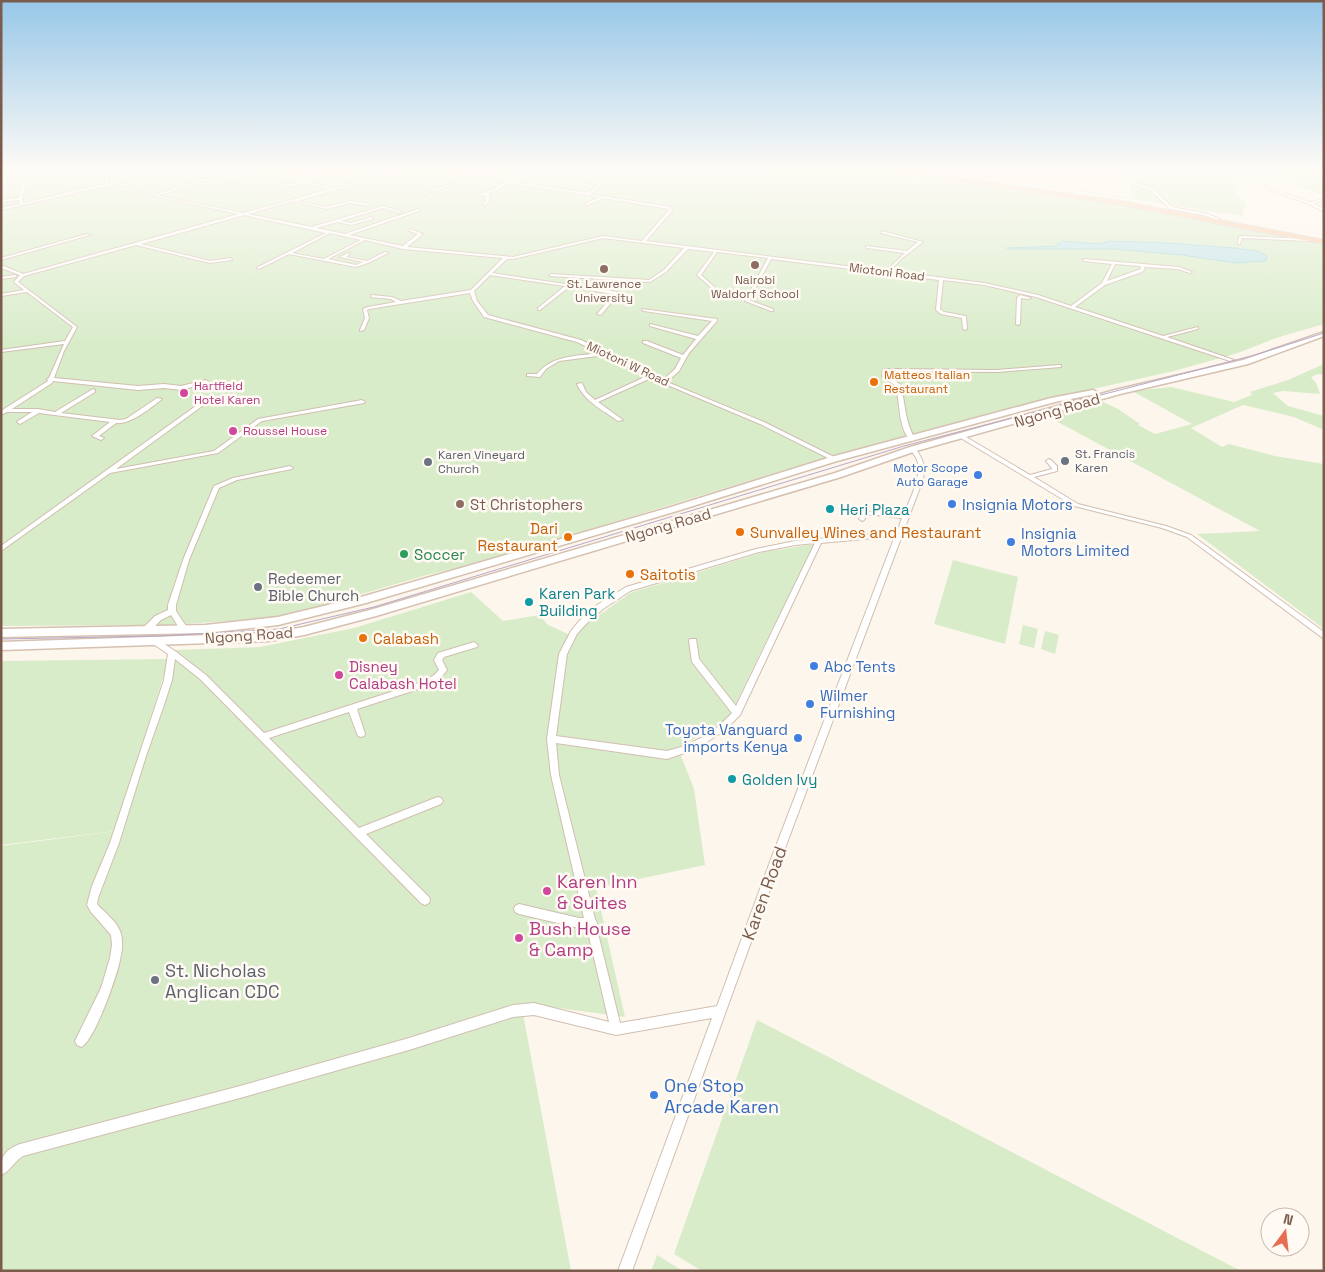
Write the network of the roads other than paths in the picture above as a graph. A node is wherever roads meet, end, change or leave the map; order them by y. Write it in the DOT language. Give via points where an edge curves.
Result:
graph roads {
  1 [pos="191,228"];
  2 [pos="308,228"];
  3 [pos="366,228"];
  4 [pos="656,228"];
  5 [pos="1255,228"];
  6 [pos="1265,228"];
  7 [pos="311,229"];
  8 [pos="410,230"];
  9 [pos="328,232"];
  10 [pos="882,232"];
  11 [pos="88,235"];
  12 [pos="344,236"];
  13 [pos="1306,238"];
  14 [pos="363,240"];
  15 [pos="1323,241"];
  16 [pos="644,242"];
  17 [pos="1239,243"];
  18 [pos="135,244"];
  19 [pos="687,247"];
  20 [pos="867,247"];
  21 [pos="403,248"];
  22 [pos="716,250"];
  23 [pos="908,252"];
  24 [pos="289,253"];
  25 [pos="386,253"];
  26 [pos="348,254"];
  27 [pos="506,258"];
  28 [pos="770,258"];
  29 [pos="1,259"];
  30 [pos="231,259"];
  31 [pos="324,260"];
  32 [pos="1084,260"];
  33 [pos="367,262"];
  34 [pos="1114,263"];
  35 [pos="1142,265"];
  36 [pos="1,266"];
  37 [pos="259,268"];
  38 [pos="1,270"];
  39 [pos="888,272"];
  40 [pos="1190,272"];
  41 [pos="489,274"];
  42 [pos="551,275"];
  43 [pos="19,276"];
  44 [pos="1,278"];
  45 [pos="941,279"];
  46 [pos="1104,284"];
  47 [pos="568,286"];
  48 [pos="28,291"];
  49 [pos="472,291"];
  50 [pos="1,295"];
  51 [pos="372,296"];
  52 [pos="723,296"];
  53 [pos="1056,302"];
  54 [pos="401,303"];
  55 [pos="1072,307"];
  56 [pos="540,309"];
  57 [pos="644,310"];
  58 [pos="771,310"];
  59 [pos="599,314"];
  60 [pos="652,324"];
  61 [pos="1018,324"];
  62 [pos="1196,328"];
  63 [pos="1324,328"];
  64 [pos="965,329"];
  65 [pos="362,330"];
  66 [pos="1324,334"];
  67 [pos="1163,336"];
  68 [pos="699,338"];
  69 [pos="67,342"];
  70 [pos="644,342"];
  71 [pos="1,351"];
  72 [pos="606,354"];
  73 [pos="684,357"];
  74 [pos="1232,360"];
  75 [pos="1059,366"];
  76 [pos="529,375"];
  77 [pos="651,376"];
  78 [pos="50,379"];
  79 [pos="206,382"];
  80 [pos="664,382"];
  81 [pos="580,384"];
  82 [pos="93,391"];
  83 [pos="160,399"];
  84 [pos="362,402"];
  85 [pos="594,402"];
  86 [pos="202,404"];
  87 [pos="1023,408"];
  88 [pos="3,411"];
  89 [pos="38,411"];
  90 [pos="57,413"];
  91 [pos="1036,415"];
  92 [pos="620,420"];
  93 [pos="116,421"];
  94 [pos="20,422"];
  95 [pos="962,436"];
  96 [pos="101,438"];
  97 [pos="912,439"];
  98 [pos="912,449"];
  99 [pos="834,459"];
  100 [pos="1049,460"];
  101 [pos="290,468"];
  102 [pos="108,472"];
  103 [pos="1028,476"];
  104 [pos="906,516"];
  105 [pos="862,519"];
  106 [pos="900,534"];
  107 [pos="819,541"];
  108 [pos="1,549"];
  109 [pos="442,576"];
  110 [pos="453,588"];
  111 [pos="388,592"];
  112 [pos="396,605"];
  113 [pos="172,611"];
  114 [pos="146,630"];
  115 [pos="184,630"];
  116 [pos="1,633"];
  117 [pos="1324,636"];
  118 [pos="155,641"];
  119 [pos="693,641"];
  120 [pos="474,645"];
  121 [pos="1,646"];
  122 [pos="172,653"];
  123 [pos="352,707"];
  124 [pos="737,713"];
  125 [pos="361,734"];
  126 [pos="262,737"];
  127 [pos="551,739"];
  128 [pos="438,801"];
  129 [pos="357,833"];
  130 [pos="424,900"];
  131 [pos="519,909"];
  132 [pos="592,923"];
  133 [pos="721,1011"];
  134 [pos="616,1029"];
  135 [pos="81,1041"];
  136 [pos="1,1169"];
  137 [pos="624,1271"];
  1 -- 18 [label="street"];
  2 -- 7 [label="street, Miotoni Road"];
  3 -- 12 [label="street"];
  4 -- 16 [label="street"];
  5 -- 13 [label="highway"];
  6 -- 15 [label="highway"];
  7 -- 9 [label="street, Miotoni Road"];
  8 -- 21 [label="street" via="421,234"];
  9 -- 12 [label="street, Miotoni Road"];
  9 -- 24 [label="street"];
  10 -- 23 [label="street" via="922,242"];
  11 -- 29 [label="street"];
  12 -- 14 [label="street, Miotoni Road"];
  13 -- 15 [label="highway"];
  13 -- 17 [label="street" via="1309,240 1241,237"];
  14 -- 21 [label="street, Miotoni Road"];
  14 -- 31 [label="street"];
  16 -- 19 [label="street, Miotoni Road"];
  16 -- 27 [label="street, Miotoni Road" via="601,237"];
  18 -- 30 [label="street" via="210,262"];
  18 -- 43 [label="street"];
  19 -- 22 [label="street, Miotoni Road"];
  19 -- 42 [label="street" via="665,271 650,281"];
  20 -- 23 [label="street"];
  21 -- 27 [label="street, Miotoni Road"];
  22 -- 28 [label="street, Miotoni Road"];
  22 -- 52 [label="street" via="699,275"];
  23 -- 39 [label="street"];
  24 -- 31 [label="street"];
  24 -- 37 [label="street"];
  25 -- 33 [label="street"];
  26 -- 33 [label="street" via="342,257"];
  27 -- 41 [label="street"];
  28 -- 39 [label="street, Miotoni Road"];
  28 -- 58 [label="street" via="747,301"];
  31 -- 33 [label="street" via="356,266"];
  32 -- 34 [label="street"];
  34 -- 35 [label="street"];
  34 -- 46 [label="street"];
  35 -- 40 [label="street"];
  35 -- 46 [label="street" via="1141,271"];
  36 -- 43 [label="street"];
  38 -- 43 [label="street"];
  39 -- 45 [label="street, Miotoni Road"];
  41 -- 47 [label="street"];
  41 -- 49 [label="street"];
  43 -- 44 [label="street"];
  43 -- 48 [label="street" via="16,282"];
  45 -- 53 [label="street, Miotoni Road" via="1010,289"];
  45 -- 64 [label="street" via="938,310 964,317"];
  46 -- 55 [label="street"];
  47 -- 56 [label="street"];
  47 -- 59 [label="street" via="617,293"];
  48 -- 50 [label="street"];
  48 -- 69 [label="street" via="75,325"];
  49 -- 54 [label="street"];
  49 -- 72 [label="street, Miotoni W Road" via="486,316 574,340"];
  51 -- 54 [label="street" via="392,298"];
  53 -- 55 [label="street, Miotoni Road"];
  53 -- 61 [label="street" via="1019,297"];
  54 -- 65 [label="street" via="366,309 367,318"];
  55 -- 67 [label="street, Miotoni Road"];
  57 -- 68 [label="street" via="715,320"];
  60 -- 68 [label="street"];
  62 -- 67 [label="street"];
  63 -- 74 [label="main road, Ngong Road"];
  66 -- 91 [label="main road, Ngong Road" via="1245,362"];
  67 -- 74 [label="street, Miotoni Road"];
  68 -- 73 [label="street"];
  69 -- 71 [label="street"];
  69 -- 78 [label="street"];
  70 -- 73 [label="street"];
  72 -- 76 [label="street" via="564,358 548,366 538,376"];
  72 -- 77 [label="street, Miotoni W Road"];
  73 -- 80 [label="street" via="677,370"];
  74 -- 87 [label="main road, Ngong Road"];
  75 -- 97 [label="street" via="997,371 885,370 884,376 898,385 903,419"];
  77 -- 80 [label="street, Miotoni W Road"];
  77 -- 85 [label="street"];
  78 -- 79 [label="street" via="138,388 182,388"];
  78 -- 88 [label="street"];
  80 -- 99 [label="street, Miotoni W Road" via="762,423"];
  81 -- 85 [label="street"];
  82 -- 90 [label="street"];
  83 -- 93 [label="street" via="128,420"];
  84 -- 102 [label="street" via="260,420 216,452"];
  85 -- 92 [label="street"];
  86 -- 102 [label="street"];
  87 -- 91 [label="main road" via="1032,410"];
  87 -- 97 [label="main road, Ngong Road"];
  88 -- 89 [label="street"];
  89 -- 90 [label="street"];
  89 -- 94 [label="street"];
  90 -- 93 [label="street"];
  91 -- 95 [label="main road, Ngong Road"];
  93 -- 96 [label="street" via="95,436"];
  95 -- 98 [label="main road, Ngong Road"];
  95 -- 103 [label="street"];
  97 -- 99 [label="main road, Ngong Road"];
  98 -- 104 [label="street, Karen Road" via="923,467"];
  98 -- 110 [label="main road, Ngong Road" via="838,475"];
  99 -- 109 [label="main road, Ngong Road"];
  100 -- 103 [label="street" via="1055,470"];
  101 -- 113 [label="street" via="235,478 216,487 186,560"];
  102 -- 108 [label="street"];
  103 -- 117 [label="street" via="1076,506 1189,536"];
  104 -- 105 [label="street" via="873,512 865,514"];
  104 -- 106 [label="street, Karen Road"];
  106 -- 107 [label="street"];
  106 -- 133 [label="street, Karen Road"];
  107 -- 124 [label="street"];
  107 -- 127 [label="street" via="758,550 628,589 600,607 582,622 566,645"];
  109 -- 110 [label="main road" via="438,579 438,586"];
  109 -- 111 [label="main road, Ngong Road"];
  110 -- 112 [label="main road, Ngong Road"];
  111 -- 112 [label="main road" via="398,590 407,595 404,602"];
  111 -- 115 [label="main road, Ngong Road" via="278,621"];
  112 -- 118 [label="main road, Ngong Road" via="269,637"];
  113 -- 114 [label="street" via="158,618"];
  113 -- 115 [label="street"];
  114 -- 115 [label="main road, Ngong Road"];
  114 -- 116 [label="main road, Ngong Road"];
  118 -- 121 [label="main road, Ngong Road"];
  118 -- 122 [label="street"];
  119 -- 124 [label="street" via="694,660"];
  120 -- 123 [label="street" via="441,655 438,660 443,670 428,683"];
  122 -- 126 [label="street" via="203,677"];
  122 -- 135 [label="street" via="170,674 124,816 95,889 92,905 116,933 117,945 105,994"];
  123 -- 125 [label="street"];
  123 -- 126 [label="street"];
  124 -- 127 [label="street" via="730,723 674,754 651,754"];
  126 -- 129 [label="street"];
  127 -- 132 [label="street" via="555,775"];
  128 -- 129 [label="street"];
  129 -- 130 [label="street"];
  131 -- 132 [label="street"];
  132 -- 134 [label="street"];
  133 -- 134 [label="street"];
  133 -- 137 [label="street, Karen Road"];
  134 -- 136 [label="street" via="534,1009 513,1011 409,1044 20,1150"];
}
